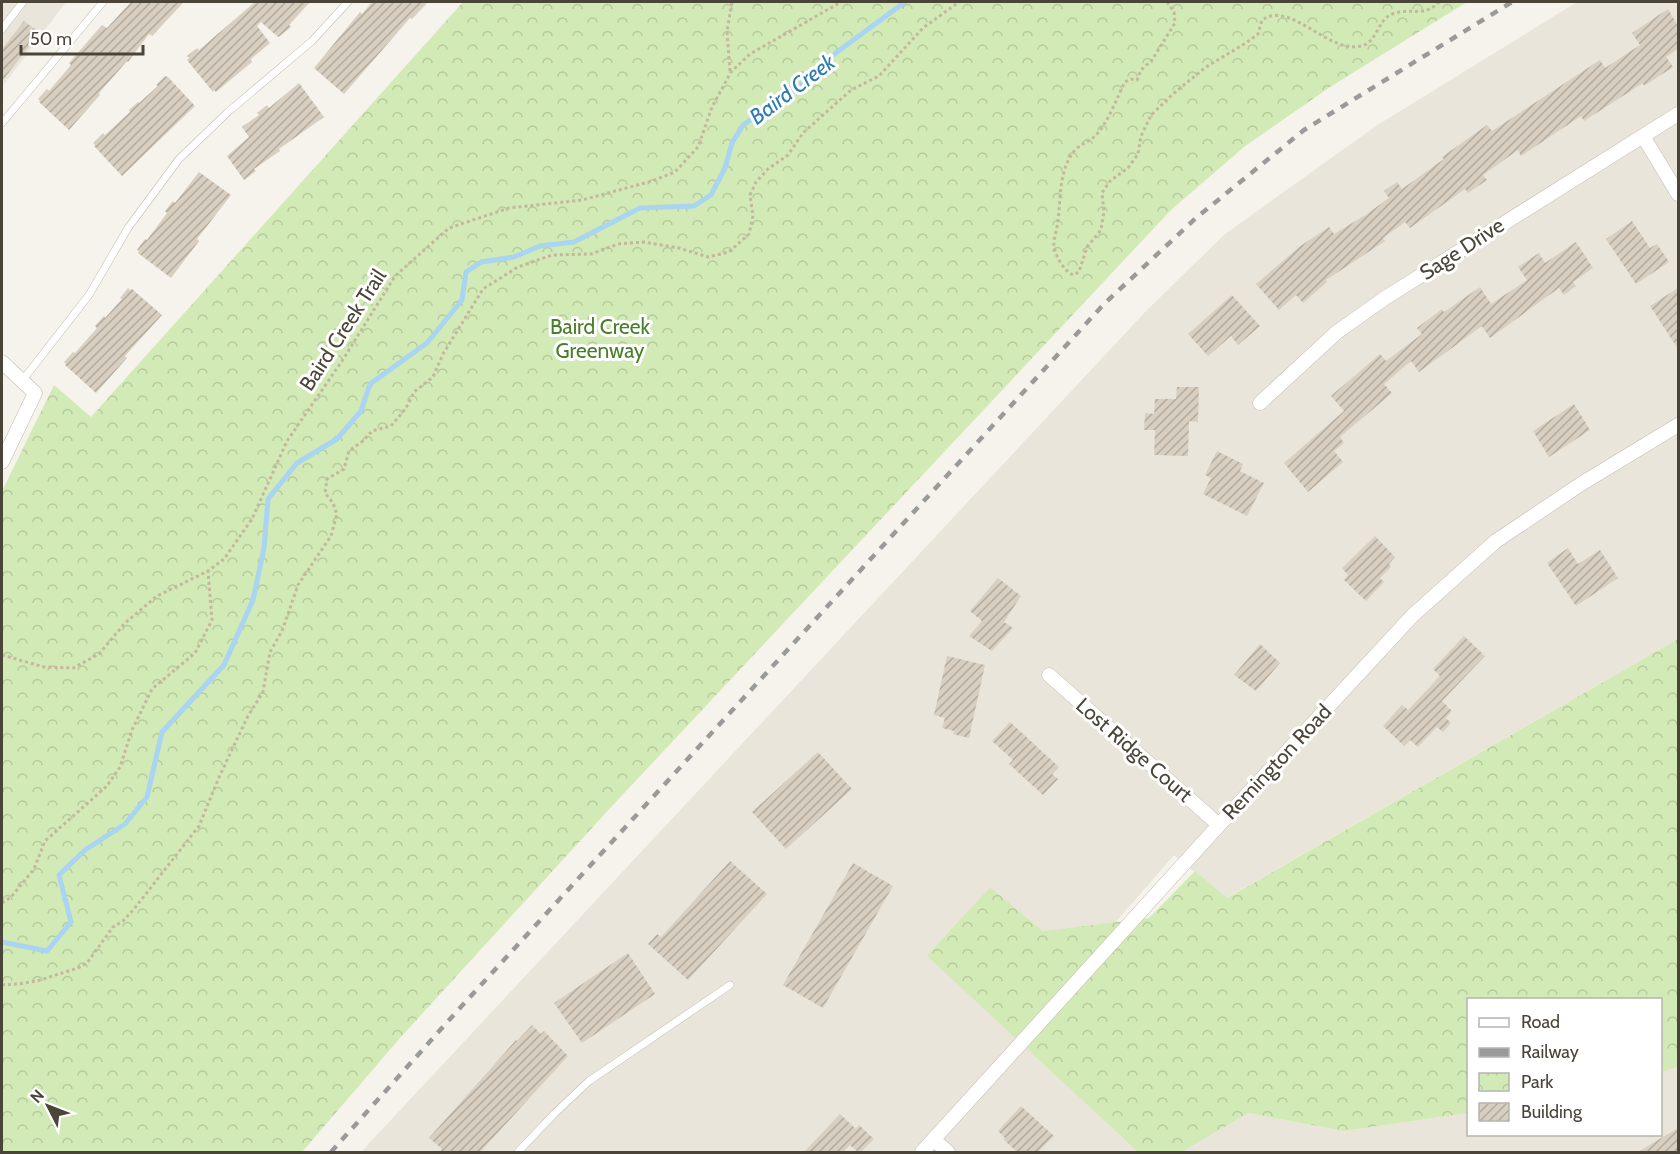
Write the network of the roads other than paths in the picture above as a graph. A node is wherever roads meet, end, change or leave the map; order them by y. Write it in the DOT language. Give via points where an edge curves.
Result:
graph roads {
  1 [pos="22,2"];
  2 [pos="103,2"];
  3 [pos="348,2"];
  4 [pos="2,29"];
  5 [pos="1678,114"];
  6 [pos="2,123"];
  7 [pos="1643,136"];
  8 [pos="1678,194"];
  9 [pos="2,362"];
  10 [pos="22,381"];
  11 [pos="1260,404"];
  12 [pos="1678,425"];
  13 [pos="2,462"];
  14 [pos="1049,675"];
  15 [pos="1219,825"];
  16 [pos="730,985"];
  17 [pos="934,1140"];
  18 [pos="518,1152"];
  19 [pos="922,1152"];
  20 [pos="948,1152"];
  1 -- 4 [label="lane"];
  2 -- 6 [label="lane"];
  3 -- 10 [label="lane" via="312,41 179,159 128,228 89,295"];
  5 -- 7 [label="street, Sage Drive"];
  7 -- 8 [label="street"];
  7 -- 11 [label="street, Sage Drive" via="1385,298 1337,332"];
  9 -- 10 [label="street"];
  10 -- 13 [label="street" via="35,393"];
  12 -- 15 [label="street, Remington Road" via="1496,541 1412,616"];
  14 -- 15 [label="street, Lost Ridge Court"];
  15 -- 17 [label="street, Remington Road"];
  16 -- 18 [label="lane" via="589,1081"];
  17 -- 19 [label="street, Remington Road"];
  17 -- 20 [label="street"];
}
